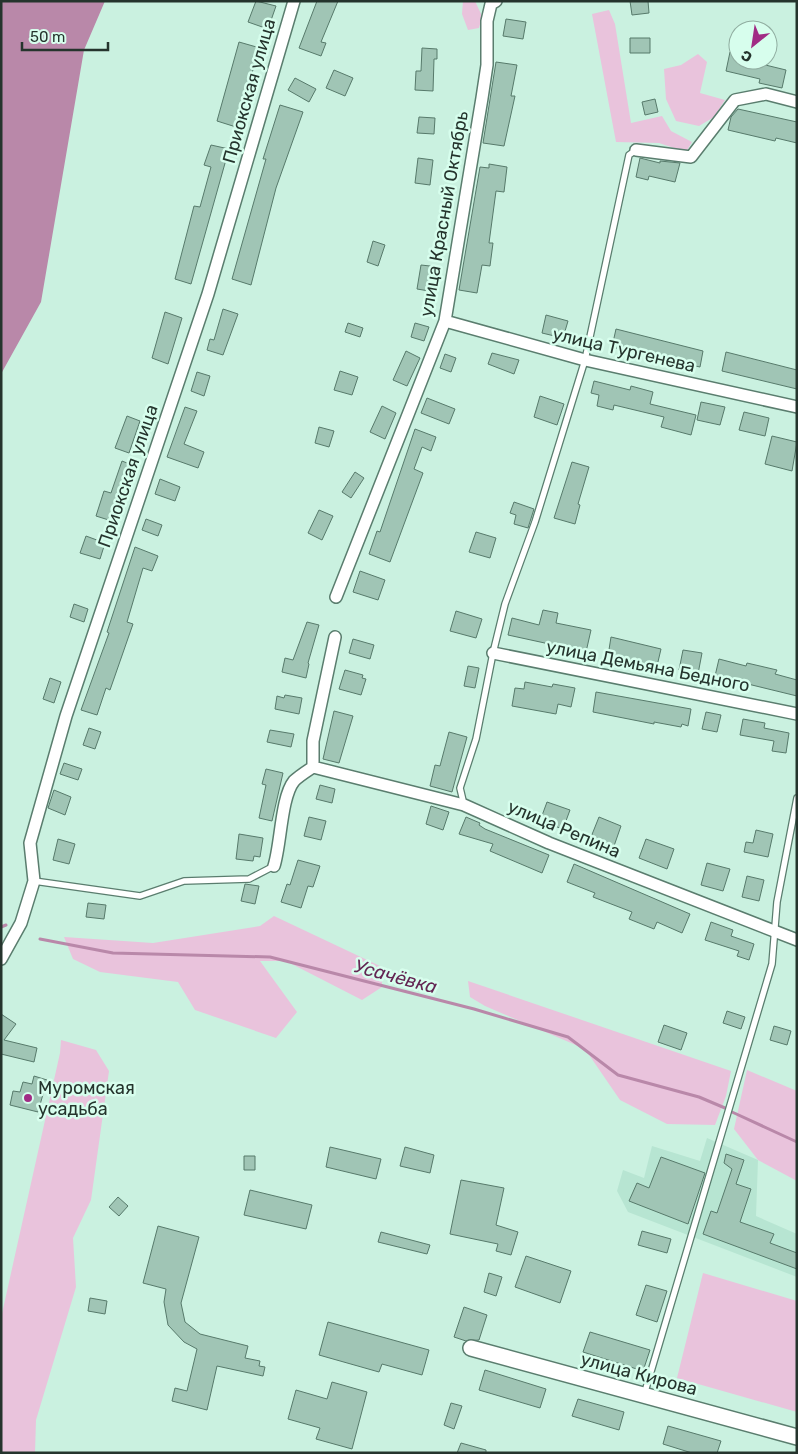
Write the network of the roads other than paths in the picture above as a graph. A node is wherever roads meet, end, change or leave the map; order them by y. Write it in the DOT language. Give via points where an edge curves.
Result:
graph roads {
  1 [pos="294,1"];
  2 [pos="496,1"];
  3 [pos="797,102"];
  4 [pos="636,150"];
  5 [pos="445,321"];
  6 [pos="585,360"];
  7 [pos="797,407"];
  8 [pos="336,597"];
  9 [pos="335,637"];
  10 [pos="493,653"];
  11 [pos="797,714"];
  12 [pos="313,767"];
  13 [pos="797,798"];
  14 [pos="464,805"];
  15 [pos="274,866"];
  16 [pos="34,882"];
  17 [pos="776,933"];
  18 [pos="797,940"];
  19 [pos="1,960"];
  20 [pos="471,1348"];
  21 [pos="644,1395"];
  22 [pos="797,1437"];
  1 -- 16 [label="street, Приокская улица" via="208,294 66,716 30,843"];
  2 -- 5 [label="street, улица Красный Октябрь" via="487,21 486,73"];
  3 -- 4 [label="street" via="766,94 735,100 691,157"];
  4 -- 6 [label="lane" via="629,155"];
  5 -- 6 [label="street, улица Тургенева"];
  5 -- 8 [label="street, улица Красный Октябрь"];
  6 -- 7 [label="street, улица Тургенева"];
  6 -- 10 [label="lane" via="535,522 505,604"];
  9 -- 12 [label="street" via="313,741"];
  10 -- 11 [label="street, улица Демьяна Бедного"];
  10 -- 14 [label="lane" via="476,739 460,788"];
  12 -- 14 [label="street, улица Репина"];
  12 -- 15 [label="street" via="294,782 284,808"];
  13 -- 17 [label="lane" via="777,902"];
  14 -- 17 [label="street, улица Репина"];
  15 -- 16 [label="lane" via="248,880 184,881 140,896"];
  16 -- 19 [label="street, Приокская улица" via="21,923"];
  17 -- 18 [label="street, улица Репина"];
  17 -- 21 [label="lane" via="772,964"];
  20 -- 21 [label="street, улица Кирова"];
  21 -- 22 [label="street, улица Кирова"];
}
